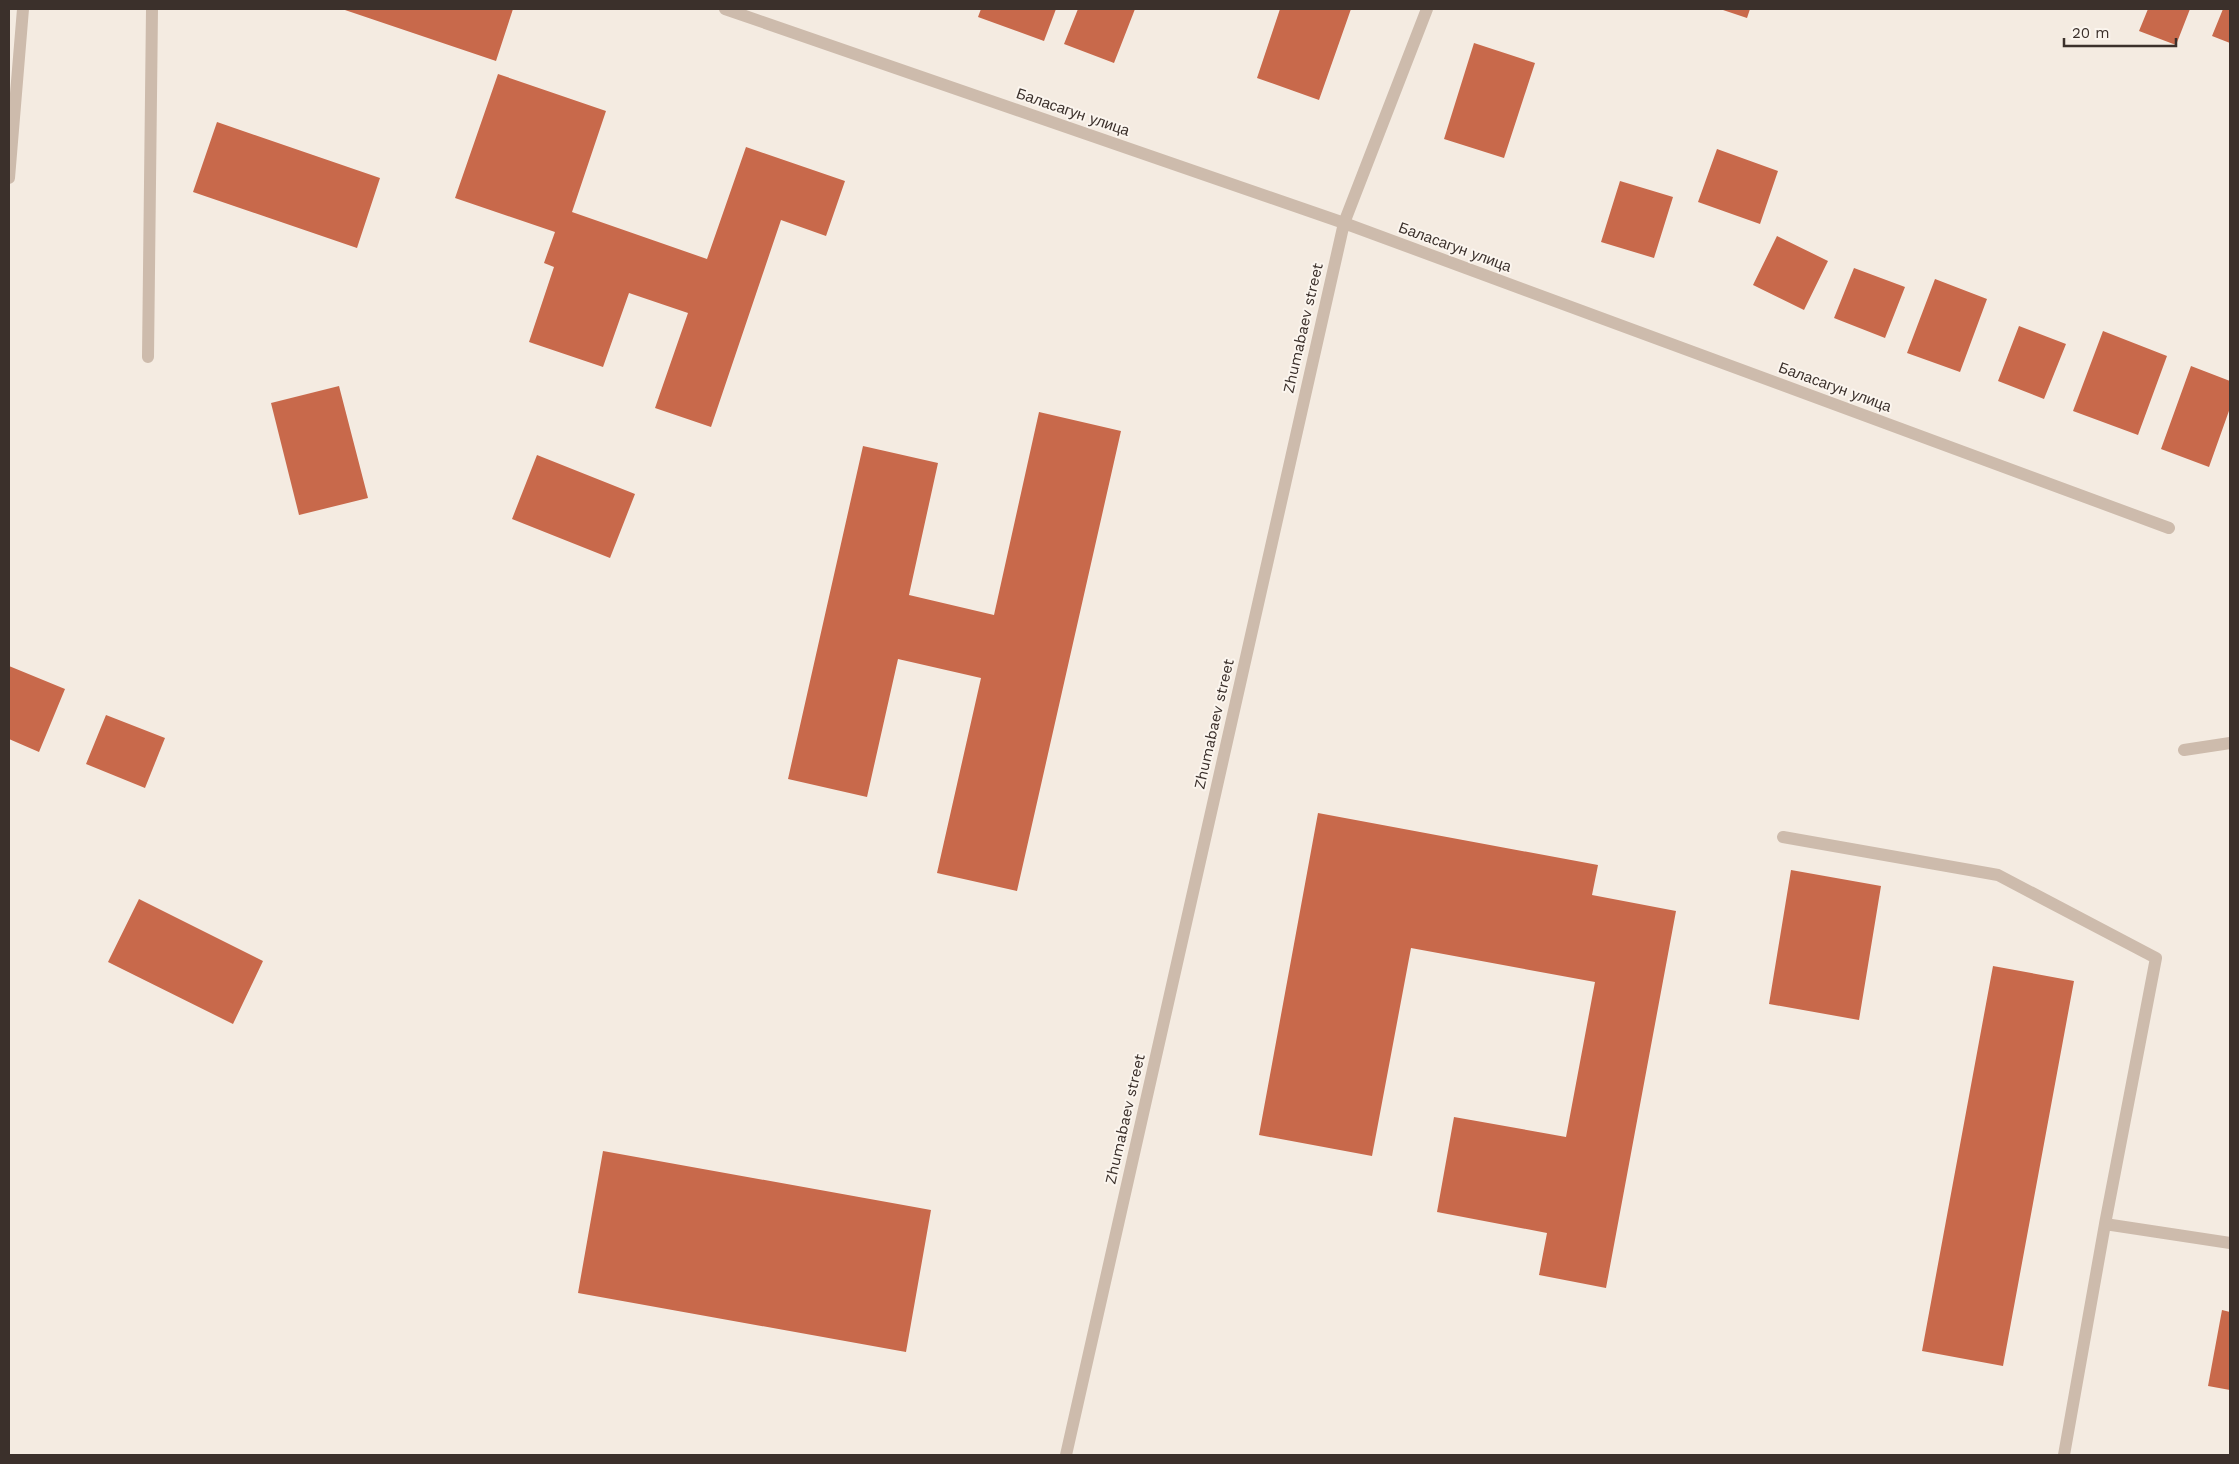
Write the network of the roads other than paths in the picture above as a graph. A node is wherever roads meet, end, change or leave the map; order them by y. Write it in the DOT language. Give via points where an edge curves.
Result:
graph roads {
  1 [pos="24,9"];
  2 [pos="152,9"];
  3 [pos="725,9"];
  4 [pos="1427,9"];
  5 [pos="9,178"];
  6 [pos="1344,223"];
  7 [pos="148,357"];
  8 [pos="2169,528"];
  9 [pos="2230,743"];
  10 [pos="2184,750"];
  11 [pos="1783,837"];
  12 [pos="2105,1224"];
  13 [pos="2230,1243"];
  14 [pos="1066,1455"];
  15 [pos="2064,1455"];
  1 -- 5 [label="street"];
  2 -- 7 [label="street"];
  3 -- 6 [label="street, Баласагун улица"];
  4 -- 6 [label="street, Zhumabaev street"];
  6 -- 8 [label="street, Баласагун улица"];
  6 -- 14 [label="street, Zhumabaev street"];
  9 -- 10 [label="street"];
  11 -- 12 [label="street" via="1998,874 2156,958"];
  12 -- 13 [label="street"];
  12 -- 15 [label="street"];
}
